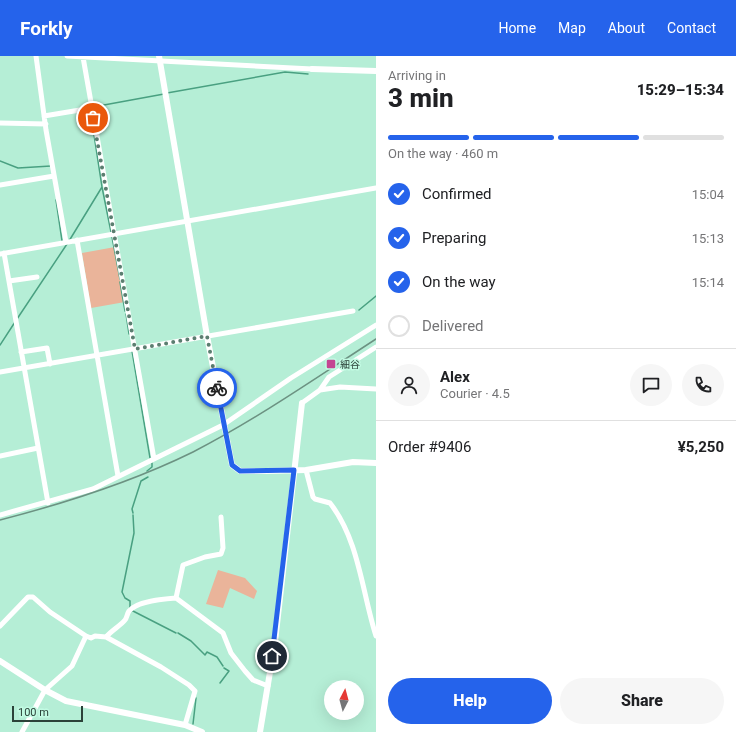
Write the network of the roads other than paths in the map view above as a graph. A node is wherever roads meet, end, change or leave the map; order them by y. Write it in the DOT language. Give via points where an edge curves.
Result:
graph roads {
  1 [pos="36,56"];
  2 [pos="67,56"];
  3 [pos="83,57"];
  4 [pos="159,59"];
  5 [pos="312,69"];
  6 [pos="376,71"];
  7 [pos="91,103"];
  8 [pos="44,116"];
  9 [pos="0,123"];
  10 [pos="46,124"];
  11 [pos="54,176"];
  12 [pos="0,185"];
  13 [pos="376,188"];
  14 [pos="188,221"];
  15 [pos="114,234"];
  16 [pos="77,240"];
  17 [pos="66,242"];
  18 [pos="2,254"];
  19 [pos="37,277"];
  20 [pos="9,281"];
  21 [pos="353,311"];
  22 [pos="376,325"];
  23 [pos="207,336"];
  24 [pos="376,347"];
  25 [pos="135,349"];
  26 [pos="21,352"];
  27 [pos="97,355"];
  28 [pos="50,364"];
  29 [pos="24,368"];
  30 [pos="0,372"];
  31 [pos="376,389"];
  32 [pos="320,390"];
  33 [pos="302,403"];
  34 [pos="223,425"];
  35 [pos="38,448"];
  36 [pos="0,456"];
  37 [pos="154,458"];
  38 [pos="376,463"];
  39 [pos="294,470"];
  40 [pos="306,470"];
  41 [pos="118,476"];
  42 [pos="48,503"];
  43 [pos="0,515"];
  44 [pos="221,517"];
  45 [pos="176,598"];
  46 [pos="0,626"];
  47 [pos="86,636"];
  48 [pos="376,636"];
  49 [pos="106,637"];
  50 [pos="0,661"];
  51 [pos="268,686"];
  52 [pos="45,690"];
  53 [pos="185,725"];
  54 [pos="22,732"];
  55 [pos="202,732"];
  56 [pos="260,732"];
  1 -- 8 [label="street"];
  2 -- 3 [label="street"];
  3 -- 4 [label="street"];
  3 -- 7 [label="street"];
  4 -- 5 [label="street"];
  4 -- 14 [label="street"];
  5 -- 6 [label="street"];
  7 -- 8 [label="street" via="86,109"];
  7 -- 15 [label="street"];
  8 -- 10 [label="street"];
  9 -- 10 [label="street"];
  10 -- 11 [label="street"];
  11 -- 12 [label="street"];
  11 -- 17 [label="street"];
  13 -- 14 [label="street"];
  14 -- 15 [label="street"];
  14 -- 23 [label="street"];
  15 -- 16 [label="street"];
  15 -- 25 [label="street"];
  16 -- 17 [label="street"];
  16 -- 27 [label="street"];
  17 -- 18 [label="street"];
  18 -- 20 [label="street"];
  19 -- 20 [label="street"];
  20 -- 26 [label="street"];
  21 -- 23 [label="street"];
  22 -- 34 [label="street" via="291,378"];
  23 -- 25 [label="street"];
  23 -- 34 [label="street"];
  24 -- 32 [label="street" via="330,377"];
  25 -- 27 [label="street"];
  25 -- 37 [label="street"];
  26 -- 28 [label="street" via="48,348"];
  26 -- 29 [label="street"];
  27 -- 28 [label="street"];
  27 -- 41 [label="street"];
  28 -- 29 [label="street"];
  29 -- 30 [label="street"];
  29 -- 35 [label="street"];
  31 -- 32 [label="street" via="340,387"];
  32 -- 33 [label="street"];
  33 -- 39 [label="street"];
  34 -- 37 [label="street"];
  34 -- 39 [label="street" via="232,465 240,471"];
  35 -- 36 [label="street"];
  35 -- 42 [label="street"];
  37 -- 41 [label="street"];
  38 -- 40 [label="street" via="353,462"];
  39 -- 40 [label="street"];
  39 -- 51 [label="street"];
  40 -- 48 [label="street" via="313,497 330,503 342,521 359,571"];
  41 -- 42 [label="street" via="93,489"];
  42 -- 43 [label="street"];
  44 -- 45 [label="street" via="221,554 183,566"];
  45 -- 49 [label="street" via="154,600 138,605 129,611 125,620"];
  45 -- 51 [label="street" via="223,632 231,653 245,671 253,680"];
  46 -- 47 [label="street" via="28,597 33,596 50,612"];
  47 -- 49 [label="street"];
  47 -- 52 [label="street" via="72,666"];
  49 -- 53 [label="street" via="161,667 195,691"];
  50 -- 52 [label="street"];
  51 -- 56 [label="street"];
  52 -- 53 [label="street" via="66,701"];
  52 -- 54 [label="street"];
  53 -- 55 [label="street"];
}
